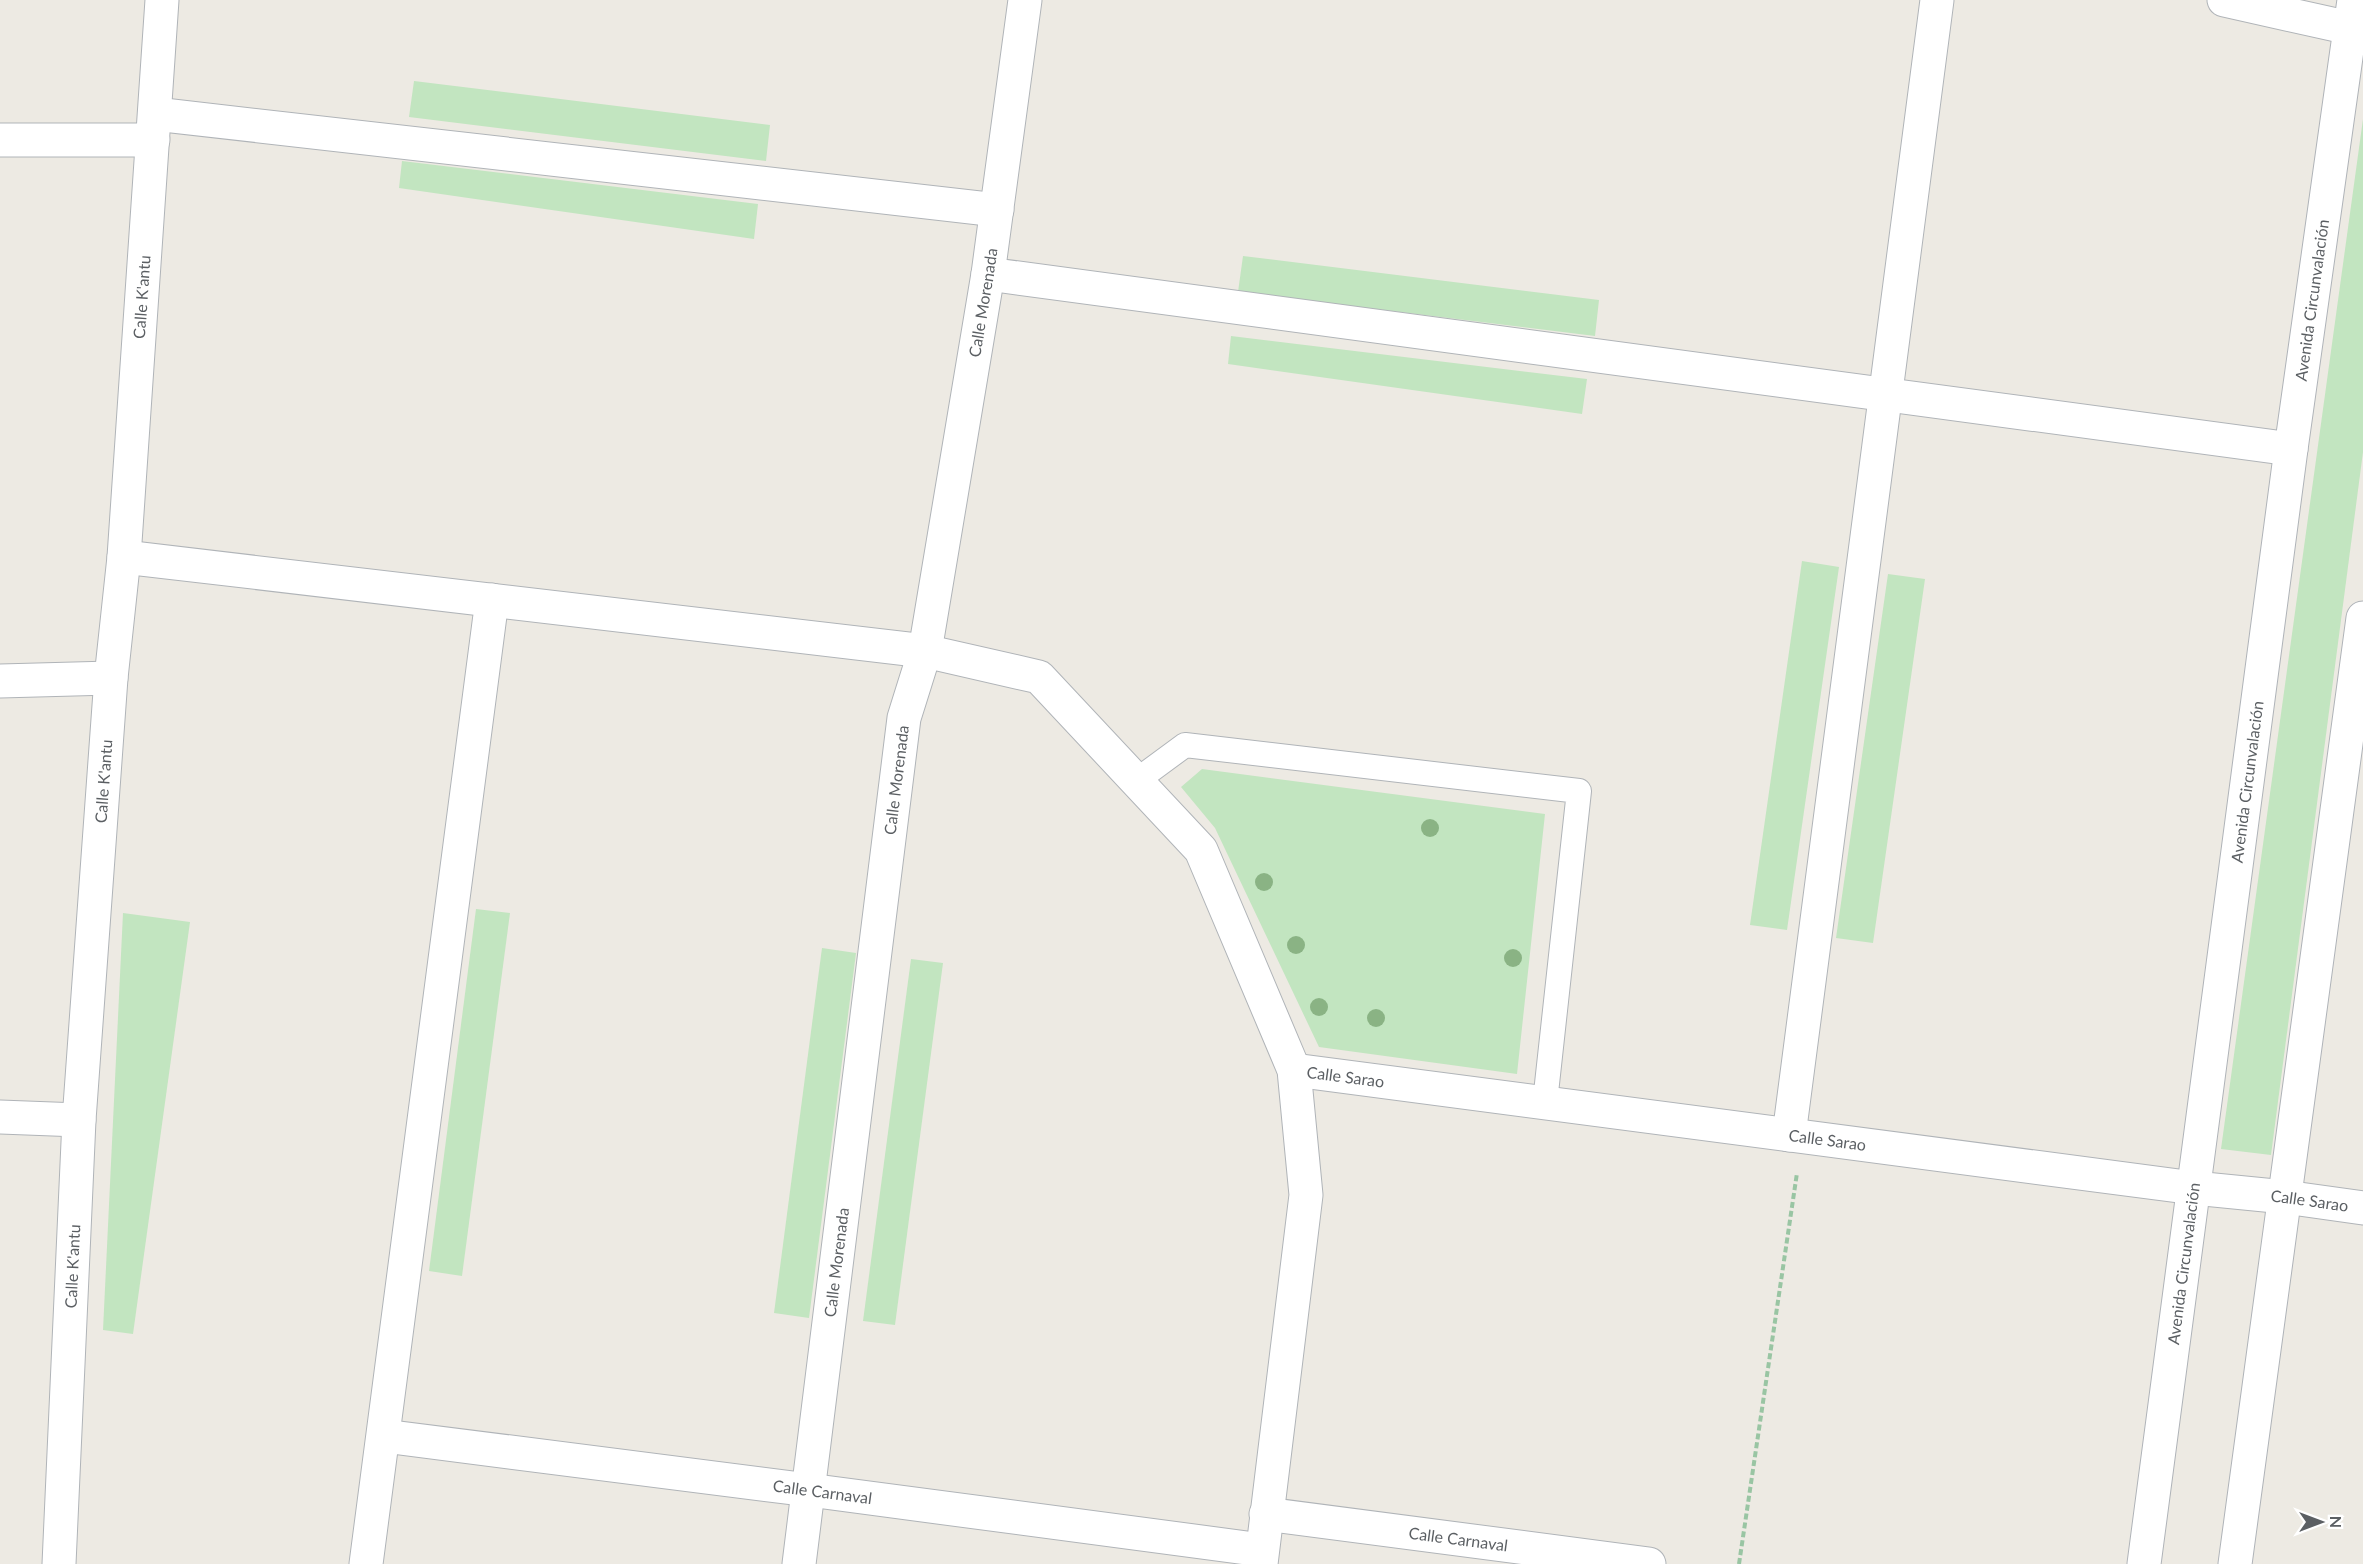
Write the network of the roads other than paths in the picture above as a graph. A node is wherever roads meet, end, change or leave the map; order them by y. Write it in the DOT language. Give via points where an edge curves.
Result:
graph roads {
  1 [pos="162,0"];
  2 [pos="1025,0"];
  3 [pos="1937,0"];
  4 [pos="2223,0"];
  5 [pos="2355,20"];
  6 [pos="154,127"];
  7 [pos="0,140"];
  8 [pos="997,210"];
  9 [pos="988,274"];
  10 [pos="1886,394"];
  11 [pos="2291,449"];
  12 [pos="124,557"];
  13 [pos="492,600"];
  14 [pos="2363,618"];
  15 [pos="925,651"];
  16 [pos="111,678"];
  17 [pos="0,681"];
  18 [pos="1136,781"];
  19 [pos="1294,1070"];
  20 [pos="1545,1102"];
  21 [pos="0,1117"];
  22 [pos="79,1120"];
  23 [pos="1796,1136"];
  24 [pos="2194,1188"];
  25 [pos="2285,1197"];
  26 [pos="2363,1208"];
  27 [pos="384,1436"];
  28 [pos="809,1490"];
  29 [pos="1266,1514"];
  30 [pos="1262,1557"];
  31 [pos="59,1564"];
  32 [pos="366,1564"];
  33 [pos="799,1564"];
  34 [pos="1649,1564"];
  35 [pos="2144,1564"];
  36 [pos="2235,1564"];
  1 -- 6 [label="street, Calle K'antu"];
  2 -- 8 [label="street, Calle Morenada"];
  3 -- 10 [label="street"];
  4 -- 5 [label="street"];
  5 -- 11 [label="street, Avenida Circunvalación"];
  6 -- 7 [label="street"];
  6 -- 8 [label="street"];
  6 -- 12 [label="street, Calle K'antu"];
  8 -- 9 [label="street, Calle Morenada"];
  9 -- 10 [label="street"];
  9 -- 15 [label="street, Calle Morenada"];
  10 -- 11 [label="street"];
  10 -- 23 [label="street"];
  11 -- 24 [label="street, Avenida Circunvalación"];
  12 -- 13 [label="street"];
  12 -- 16 [label="street, Calle K'antu"];
  13 -- 15 [label="street"];
  13 -- 27 [label="street"];
  14 -- 25 [label="street"];
  15 -- 18 [label="street" via="1038,677"];
  15 -- 28 [label="street, Calle Morenada" via="904,718"];
  16 -- 17 [label="street"];
  16 -- 22 [label="street, Calle K'antu"];
  18 -- 19 [label="street" via="1201,850"];
  18 -- 20 [label="lane" via="1185,745 1579,791"];
  19 -- 20 [label="street, Calle Sarao"];
  19 -- 29 [label="street" via="1306,1195"];
  20 -- 23 [label="street, Calle Sarao"];
  21 -- 22 [label="street"];
  22 -- 31 [label="street, Calle K'antu"];
  23 -- 24 [label="street, Calle Sarao"];
  24 -- 25 [label="street, Calle Sarao"];
  24 -- 35 [label="street, Avenida Circunvalación"];
  25 -- 26 [label="street, Calle Sarao"];
  25 -- 36 [label="street"];
  27 -- 28 [label="street, Calle Carnaval"];
  27 -- 32 [label="street"];
  28 -- 30 [label="street, Calle Carnaval"];
  28 -- 33 [label="street, Calle Morenada"];
  29 -- 30 [label="street"];
  29 -- 34 [label="street, Calle Carnaval"];
}
